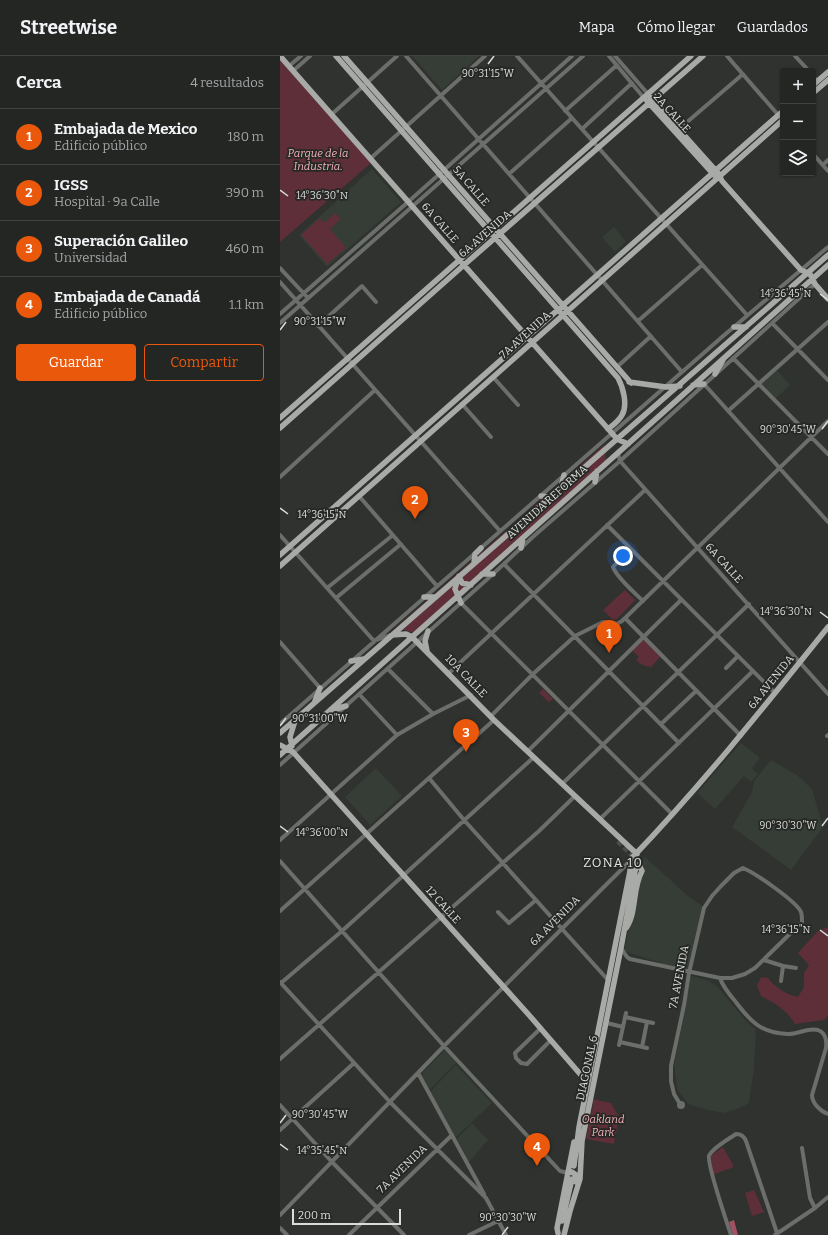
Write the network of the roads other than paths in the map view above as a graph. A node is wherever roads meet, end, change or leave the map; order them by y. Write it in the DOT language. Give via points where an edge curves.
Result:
graph roads {
  1 [pos="280,56"];
  2 [pos="301,56"];
  3 [pos="310,56"];
  4 [pos="336,56"];
  5 [pos="344,56"];
  6 [pos="397,56"];
  7 [pos="406,56"];
  8 [pos="485,56"];
  9 [pos="517,56"];
  10 [pos="572,56"];
  11 [pos="583,56"];
  12 [pos="609,56"];
  13 [pos="615,56"];
  14 [pos="692,56"];
  15 [pos="703,56"];
  16 [pos="727,56"];
  17 [pos="795,56"];
  18 [pos="617,65"];
  19 [pos="291,68"];
  20 [pos="805,68"];
  21 [pos="556,70"];
  22 [pos="828,72"];
  23 [pos="743,74"];
  24 [pos="561,75"];
  25 [pos="828,80"];
  26 [pos="816,82"];
  27 [pos="632,83"];
  28 [pos="365,84"];
  29 [pos="541,84"];
  30 [pos="546,89"];
  31 [pos="816,90"];
  32 [pos="441,96"];
  33 [pos="646,96"];
  34 [pos="651,101"];
  35 [pos="565,111"];
  36 [pos="332,114"];
  37 [pos="780,115"];
  38 [pos="572,118"];
  39 [pos="780,119"];
  40 [pos="404,129"];
  41 [pos="582,129"];
  42 [pos="679,129"];
  43 [pos="478,139"];
  44 [pos="594,143"];
  45 [pos="483,144"];
  46 [pos="598,148"];
  47 [pos="816,157"];
  48 [pos="371,158"];
  49 [pos="828,160"];
  50 [pos="823,165"];
  51 [pos="828,171"];
  52 [pos="444,174"];
  53 [pos="510,174"];
  54 [pos="718,175"];
  55 [pos="530,198"];
  56 [pos="410,204"];
  57 [pos="535,204"];
  58 [pos="663,222"];
  59 [pos="493,231"];
  60 [pos="500,234"];
  61 [pos="495,238"];
  62 [pos="828,248"];
  63 [pos="828,255"];
  64 [pos="462,263"];
  65 [pos="702,265"];
  66 [pos="828,265"];
  67 [pos="280,268"];
  68 [pos="802,270"];
  69 [pos="597,274"];
  70 [pos="805,275"];
  71 [pos="602,280"];
  72 [pos="280,282"];
  73 [pos="812,282"];
  74 [pos="303,293"];
  75 [pos="308,298"];
  76 [pos="828,299"];
  77 [pos="295,300"];
  78 [pos="376,302"];
  79 [pos="300,305"];
  80 [pos="560,307"];
  81 [pos="565,312"];
  82 [pos="280,314"];
  83 [pos="747,316"];
  84 [pos="638,321"];
  85 [pos="828,322"];
  86 [pos="280,323"];
  87 [pos="772,323"];
  88 [pos="318,326"];
  89 [pos="734,327"];
  90 [pos="746,327"];
  91 [pos="651,336"];
  92 [pos="530,340"];
  93 [pos="797,349"];
  94 [pos="726,355"];
  95 [pos="733,358"];
  96 [pos="348,359"];
  97 [pos="353,364"];
  98 [pos="618,367"];
  99 [pos="682,372"];
  100 [pos="715,374"];
  101 [pos="493,377"];
  102 [pos="618,378"];
  103 [pos="828,380"];
  104 [pos="631,383"];
  105 [pos="704,384"];
  106 [pos="758,384"];
  107 [pos="693,385"];
  108 [pos="680,386"];
  109 [pos="666,387"];
  110 [pos="375,390"];
  111 [pos="462,404"];
  112 [pos="518,405"];
  113 [pos="728,411"];
  114 [pos="280,418"];
  115 [pos="828,421"];
  116 [pos="280,428"];
  117 [pos="610,431"];
  118 [pos="416,436"];
  119 [pos="490,437"];
  120 [pos="812,437"];
  121 [pos="617,440"];
  122 [pos="421,442"];
  123 [pos="628,444"];
  124 [pos="618,453"];
  125 [pos="828,454"];
  126 [pos="620,461"];
  127 [pos="780,468"];
  128 [pos="597,471"];
  129 [pos="564,475"];
  130 [pos="280,477"];
  131 [pos="595,482"];
  132 [pos="561,487"];
  133 [pos="646,490"];
  134 [pos="359,496"];
  135 [pos="541,496"];
  136 [pos="549,497"];
  137 [pos="828,522"];
  138 [pos="607,525"];
  139 [pos="500,531"];
  140 [pos="280,535"];
  141 [pos="393,535"];
  142 [pos="523,538"];
  143 [pos="400,544"];
  144 [pos="290,546"];
  145 [pos="481,548"];
  146 [pos="521,548"];
  147 [pos="698,548"];
  148 [pos="630,549"];
  149 [pos="295,552"];
  150 [pos="280,555"];
  151 [pos="474,563"];
  152 [pos="504,564"];
  153 [pos="280,566"];
  154 [pos="482,574"];
  155 [pos="493,574"];
  156 [pos="459,576"];
  157 [pos="663,582"];
  158 [pos="471,585"];
  159 [pos="437,586"];
  160 [pos="327,588"];
  161 [pos="534,594"];
  162 [pos="435,597"];
  163 [pos="458,597"];
  164 [pos="336,598"];
  165 [pos="424,598"];
  166 [pos="681,600"];
  167 [pos="643,601"];
  168 [pos="461,603"];
  169 [pos="749,604"];
  170 [pos="625,618"];
  171 [pos="828,627"];
  172 [pos="428,631"];
  173 [pos="491,633"];
  174 [pos="392,635"];
  175 [pos="717,635"];
  176 [pos="575,636"];
  177 [pos="643,636"];
  178 [pos="412,637"];
  179 [pos="374,641"];
  180 [pos="280,642"];
  181 [pos="417,642"];
  182 [pos="427,651"];
  183 [pos="738,656"];
  184 [pos="364,659"];
  185 [pos="351,661"];
  186 [pos="799,663"];
  187 [pos="726,668"];
  188 [pos="388,669"];
  189 [pos="609,671"];
  190 [pos="754,671"];
  191 [pos="678,672"];
  192 [pos="449,673"];
  193 [pos="533,674"];
  194 [pos="320,688"];
  195 [pos="696,691"];
  196 [pos="775,693"];
  197 [pos="359,694"];
  198 [pos="828,694"];
  199 [pos="471,695"];
  200 [pos="314,703"];
  201 [pos="346,706"];
  202 [pos="644,706"];
  203 [pos="714,709"];
  204 [pos="330,710"];
  205 [pos="569,711"];
  206 [pos="433,714"];
  207 [pos="493,718"];
  208 [pos="295,720"];
  209 [pos="280,724"];
  210 [pos="661,724"];
  211 [pos="280,733"];
  212 [pos="397,735"];
  213 [pos="741,736"];
  214 [pos="680,743"];
  215 [pos="280,745"];
  216 [pos="603,745"];
  217 [pos="289,746"];
  218 [pos="293,752"];
  219 [pos="528,752"];
  220 [pos="280,755"];
  221 [pos="534,757"];
  222 [pos="280,765"];
  223 [pos="429,778"];
  224 [pos="639,782"];
  225 [pos="562,784"];
  226 [pos="331,794"];
  227 [pos="575,796"];
  228 [pos="586,806"];
  229 [pos="672,814"];
  230 [pos="600,819"];
  231 [pos="464,820"];
  232 [pos="367,834"];
  233 [pos="280,840"];
  234 [pos="618,841"];
  235 [pos="637,854"];
  236 [pos="630,860"];
  237 [pos="280,861"];
  238 [pos="502,863"];
  239 [pos="636,866"];
  240 [pos="630,871"];
  241 [pos="403,875"];
  242 [pos="305,889"];
  243 [pos="536,900"];
  244 [pos="280,912"];
  245 [pos="498,912"];
  246 [pos="440,916"];
  247 [pos="562,929"];
  248 [pos="625,929"];
  249 [pos="342,931"];
  250 [pos="621,948"];
  251 [pos="764,960"];
  252 [pos="783,966"];
  253 [pos="796,968"];
  254 [pos="378,972"];
  255 [pos="689,972"];
  256 [pos="782,974"];
  257 [pos="787,974"];
  258 [pos="720,978"];
  259 [pos="608,980"];
  260 [pos="781,982"];
  261 [pos="281,983"];
  262 [pos="504,987"];
  263 [pos="647,1022"];
  264 [pos="607,1023"];
  265 [pos="653,1023"];
  266 [pos="319,1024"];
  267 [pos="623,1027"];
  268 [pos="540,1028"];
  269 [pos="551,1040"];
  270 [pos="444,1046"];
  271 [pos="642,1047"];
  272 [pos="647,1048"];
  273 [pos="280,1059"];
  274 [pos="599,1059"];
  275 [pos="354,1063"];
  276 [pos="591,1067"];
  277 [pos="577,1070"];
  278 [pos="418,1073"];
  279 [pos="588,1082"];
  280 [pos="390,1102"];
  281 [pos="680,1104"];
  282 [pos="280,1105"];
  283 [pos="828,1114"];
  284 [pos="293,1119"];
  285 [pos="280,1130"];
  286 [pos="452,1135"];
  287 [pos="802,1148"];
  288 [pos="437,1149"];
  289 [pos="332,1162"];
  290 [pos="468,1164"];
  291 [pos="570,1169"];
  292 [pos="460,1172"];
  293 [pos="572,1179"];
  294 [pos="477,1185"];
  295 [pos="828,1197"];
  296 [pos="377,1207"];
  297 [pos="815,1208"];
  298 [pos="570,1211"];
  299 [pos="280,1215"];
  300 [pos="498,1220"];
  301 [pos="280,1228"];
  302 [pos="560,1234"];
  303 [pos="776,1234"];
  304 [pos="287,1235"];
  305 [pos="349,1235"];
  306 [pos="404,1235"];
  307 [pos="469,1235"];
  308 [pos="506,1235"];
  309 [pos="731,1235"];
  1 -- 19 [label="main road, 6A CALLE"];
  2 -- 19 [label="street"];
  3 -- 19 [label="street"];
  4 -- 28 [label="main road, 5A CALLE"];
  5 -- 28 [label="main road, 5A CALLE"];
  6 -- 28 [label="street"];
  7 -- 32 [label="street"];
  8 -- 32 [label="street"];
  9 -- 29 [label="street"];
  10 -- 21 [label="street"];
  11 -- 24 [label="street"];
  12 -- 18 [label="street, 2A CALLE"];
  13 -- 33 [label="street, 2A CALLE"];
  14 -- 33 [label="main road, 6A AVENIDA"];
  15 -- 34 [label="main road, 6A AVENIDA"];
  16 -- 23 [label="street"];
  17 -- 20 [label="street"];
  18 -- 27 [label="street, 2A CALLE"];
  18 -- 35 [label="street"];
  19 -- 36 [label="main road, 6A CALLE"];
  21 -- 24 [label="street"];
  21 -- 29 [label="street"];
  22 -- 26 [label="main road"];
  23 -- 37 [label="street"];
  23 -- 42 [label="street"];
  24 -- 30 [label="street"];
  25 -- 31 [label="main road"];
  27 -- 33 [label="street, 2A CALLE"];
  27 -- 41 [label="street"];
  28 -- 36 [label="street"];
  28 -- 40 [label="main road, 5A CALLE"];
  29 -- 30 [label="street"];
  29 -- 43 [label="street"];
  30 -- 35 [label="street"];
  30 -- 45 [label="street"];
  32 -- 40 [label="street"];
  32 -- 43 [label="street"];
  33 -- 34 [label="main road, 2A CALLE"];
  33 -- 44 [label="main road, 6A AVENIDA"];
  34 -- 42 [label="main road, 2A CALLE"];
  34 -- 46 [label="main road, 6A AVENIDA"];
  34 -- 54 [label="main road, 2A CALLE"];
  35 -- 38 [label="street"];
  36 -- 48 [label="main road, 6A CALLE"];
  38 -- 41 [label="street"];
  38 -- 53 [label="street"];
  39 -- 54 [label="main road, 7A AVENIDA"];
  40 -- 48 [label="street"];
  40 -- 52 [label="main road, 5A CALLE"];
  41 -- 44 [label="street"];
  42 -- 54 [label="main road, 2A CALLE"];
  43 -- 45 [label="street"];
  43 -- 52 [label="street"];
  44 -- 46 [label="street"];
  44 -- 55 [label="main road, 6A AVENIDA"];
  45 -- 52 [label="street"];
  45 -- 53 [label="street"];
  46 -- 57 [label="main road, 6A AVENIDA"];
  46 -- 58 [label="street"];
  47 -- 50 [label="street"];
  48 -- 56 [label="main road, 6A CALLE"];
  49 -- 50 [label="street"];
  50 -- 51 [label="street"];
  52 -- 56 [label="street"];
  52 -- 59 [label="main road, 5A CALLE"];
  53 -- 55 [label="street"];
  54 -- 58 [label="main road, 7A AVENIDA"];
  54 -- 68 [label="main road, 2A CALLE"];
  55 -- 57 [label="street"];
  55 -- 59 [label="main road, 6A AVENIDA"];
  56 -- 64 [label="main road, 6A CALLE"];
  56 -- 74 [label="street"];
  56 -- 75 [label="street"];
  57 -- 60 [label="main road, 6A AVENIDA"];
  57 -- 69 [label="street"];
  58 -- 65 [label="street"];
  58 -- 69 [label="main road, 7A AVENIDA"];
  58 -- 71 [label="main road, 7A AVENIDA"];
  59 -- 60 [label="main road, 5A CALLE"];
  59 -- 61 [label="main road, 5A CALLE"];
  59 -- 64 [label="main road, 6A AVENIDA"];
  60 -- 61 [label="main road, 6A AVENIDA"];
  60 -- 80 [label="main road, 5A CALLE"];
  61 -- 64 [label="main road, 6A AVENIDA"];
  61 -- 80 [label="main road, 5A CALLE"];
  62 -- 68 [label="street"];
  63 -- 70 [label="main road, AVENIDA REFORMA"];
  64 -- 92 [label="main road, 6A CALLE"];
  64 -- 96 [label="main road, 6A AVENIDA"];
  64 -- 97 [label="main road, 6A AVENIDA"];
  65 -- 83 [label="street"];
  65 -- 84 [label="street"];
  66 -- 73 [label="main road, AVENIDA REFORMA"];
  67 -- 74 [label="street"];
  68 -- 70 [label="main road"];
  68 -- 83 [label="street"];
  69 -- 71 [label="street"];
  69 -- 80 [label="main road, 7A AVENIDA"];
  70 -- 73 [label="main road" via="811,276"];
  70 -- 90 [label="main road, AVENIDA REFORMA"];
  71 -- 81 [label="main road, 7A AVENIDA"];
  71 -- 84 [label="street"];
  72 -- 77 [label="street"];
  73 -- 76 [label="main road"];
  73 -- 87 [label="street"];
  73 -- 94 [label="main road, AVENIDA REFORMA"];
  74 -- 75 [label="street"];
  74 -- 77 [label="street"];
  75 -- 79 [label="street"];
  77 -- 79 [label="street"];
  77 -- 82 [label="street"];
  78 -- 88 [label="street" via="362,286"];
  79 -- 86 [label="street"];
  79 -- 88 [label="street"];
  80 -- 81 [label="main road, 5A CALLE"];
  80 -- 92 [label="main road, 7A AVENIDA"];
  81 -- 92 [label="main road, 7A AVENIDA"];
  81 -- 98 [label="main road, 5A CALLE"];
  81 -- 102 [label="main road, 5A CALLE"];
  83 -- 89 [label="street"];
  84 -- 91 [label="street"];
  85 -- 93 [label="street"];
  87 -- 93 [label="street"];
  87 -- 95 [label="street"];
  88 -- 96 [label="street"];
  89 -- 90 [label="main road"];
  89 -- 99 [label="street"];
  90 -- 108 [label="main road, AVENIDA REFORMA"];
  91 -- 98 [label="street"];
  91 -- 99 [label="street"];
  92 -- 101 [label="main road, 7A AVENIDA"];
  92 -- 117 [label="main road, 6A CALLE"];
  92 -- 118 [label="main road, 7A AVENIDA"];
  93 -- 103 [label="street"];
  93 -- 106 [label="street"];
  94 -- 100 [label="main road"];
  94 -- 107 [label="main road, AVENIDA REFORMA"];
  95 -- 100 [label="street"];
  95 -- 106 [label="street"];
  96 -- 97 [label="street"];
  96 -- 114 [label="main road, 6A AVENIDA"];
  97 -- 110 [label="street"];
  97 -- 116 [label="main road, 6A AVENIDA"];
  98 -- 104 [label="main road, 5A CALLE"];
  99 -- 109 [label="street"];
  100 -- 105 [label="street"];
  101 -- 111 [label="main road, 7A AVENIDA"];
  101 -- 112 [label="street"];
  102 -- 104 [label="main road, 5A CALLE"];
  102 -- 117 [label="main road, 5A CALLE" via="623,388 624,412"];
  104 -- 109 [label="main road, 5A CALLE"];
  105 -- 107 [label="main road, 5A CALLE"];
  105 -- 113 [label="street"];
  105 -- 126 [label="street"];
  106 -- 113 [label="street"];
  106 -- 120 [label="street"];
  107 -- 108 [label="main road, 5A CALLE"];
  107 -- 123 [label="main road, AVENIDA REFORMA"];
  108 -- 109 [label="main road, 5A CALLE"];
  108 -- 121 [label="main road, AVENIDA REFORMA"];
  109 -- 117 [label="street"];
  110 -- 118 [label="street"];
  110 -- 130 [label="street"];
  111 -- 119 [label="street"];
  111 -- 122 [label="main road, 7A AVENIDA"];
  113 -- 127 [label="street"];
  115 -- 120 [label="street"];
  117 -- 121 [label="main road, 6A CALLE"];
  117 -- 129 [label="street"];
  118 -- 122 [label="street"];
  118 -- 144 [label="main road, 7A AVENIDA"];
  120 -- 125 [label="street"];
  120 -- 127 [label="street"];
  121 -- 123 [label="main road"];
  121 -- 124 [label="main road, 6A CALLE"];
  121 -- 132 [label="main road, AVENIDA REFORMA"];
  122 -- 134 [label="main road, 7A AVENIDA"];
  122 -- 139 [label="street"];
  123 -- 124 [label="main road, AVENIDA REFORMA"];
  124 -- 126 [label="street, 6A CALLE"];
  124 -- 128 [label="main road, AVENIDA REFORMA"];
  126 -- 131 [label="street"];
  126 -- 133 [label="street, 6A CALLE"];
  127 -- 137 [label="street"];
  127 -- 147 [label="street"];
  128 -- 131 [label="main road"];
  128 -- 142 [label="main road, AVENIDA REFORMA"];
  129 -- 132 [label="main road"];
  129 -- 135 [label="street"];
  131 -- 146 [label="street"];
  132 -- 136 [label="main road, AVENIDA REFORMA"];
  133 -- 138 [label="street"];
  133 -- 147 [label="street, 6A CALLE"];
  134 -- 141 [label="street"];
  134 -- 149 [label="main road, 7A AVENIDA"];
  135 -- 136 [label="main road"];
  135 -- 139 [label="street"];
  136 -- 151 [label="main road, AVENIDA REFORMA"];
  138 -- 148 [label="street"];
  138 -- 161 [label="street"];
  139 -- 145 [label="street"];
  140 -- 144 [label="street"];
  141 -- 143 [label="street"];
  141 -- 160 [label="street"];
  142 -- 146 [label="main road"];
  142 -- 154 [label="main road, AVENIDA REFORMA"];
  143 -- 159 [label="street"];
  143 -- 164 [label="street"];
  144 -- 149 [label="street"];
  144 -- 150 [label="main road, 7A AVENIDA"];
  145 -- 151 [label="main road" via="475,554"];
  145 -- 159 [label="street"];
  146 -- 152 [label="street"];
  147 -- 157 [label="street"];
  147 -- 169 [label="street, 6A CALLE"];
  148 -- 157 [label="street"];
  148 -- 167 [label="street" via="613,567"];
  149 -- 153 [label="main road, 7A AVENIDA"];
  149 -- 160 [label="street"];
  151 -- 156 [label="main road, AVENIDA REFORMA"];
  152 -- 155 [label="street"];
  152 -- 161 [label="street"];
  154 -- 155 [label="main road"];
  154 -- 158 [label="main road, AVENIDA REFORMA"];
  155 -- 168 [label="street"];
  156 -- 158 [label="main road" via="462,583"];
  156 -- 162 [label="main road, AVENIDA REFORMA"];
  156 -- 163 [label="main road" via="455,586"];
  157 -- 166 [label="street"];
  157 -- 167 [label="street"];
  158 -- 163 [label="main road, AVENIDA REFORMA"];
  159 -- 165 [label="street"];
  160 -- 164 [label="street"];
  161 -- 173 [label="street"];
  161 -- 176 [label="street"];
  162 -- 165 [label="main road"];
  162 -- 174 [label="main road, AVENIDA REFORMA"];
  163 -- 168 [label="main road"];
  163 -- 178 [label="main road, AVENIDA REFORMA"];
  164 -- 179 [label="street"];
  165 -- 179 [label="street"];
  166 -- 175 [label="street"];
  166 -- 177 [label="street"];
  167 -- 170 [label="street"];
  168 -- 172 [label="street"];
  168 -- 173 [label="street"];
  169 -- 175 [label="street"];
  169 -- 186 [label="street, 6A CALLE"];
  170 -- 176 [label="street" via="617,624 603,622"];
  170 -- 177 [label="street"];
  171 -- 186 [label="main road, 6A AVENIDA"];
  172 -- 181 [label="street"];
  172 -- 182 [label="main road" via="425,641"];
  173 -- 192 [label="street"];
  173 -- 193 [label="street"];
  174 -- 178 [label="main road" via="406,634"];
  174 -- 179 [label="street"];
  174 -- 184 [label="main road, AVENIDA REFORMA"];
  175 -- 183 [label="street"];
  175 -- 191 [label="street"];
  176 -- 189 [label="street"];
  176 -- 193 [label="street"];
  177 -- 189 [label="street"];
  177 -- 191 [label="street"];
  178 -- 181 [label="main road, 10A CALLE"];
  178 -- 204 [label="main road, AVENIDA REFORMA"];
  179 -- 185 [label="street"];
  180 -- 194 [label="street"];
  181 -- 182 [label="main road, 10A CALLE"];
  181 -- 188 [label="street"];
  182 -- 192 [label="main road, 10A CALLE"];
  183 -- 187 [label="street"];
  183 -- 190 [label="street"];
  184 -- 185 [label="main road"];
  184 -- 200 [label="main road, AVENIDA REFORMA"];
  185 -- 194 [label="street"];
  186 -- 196 [label="main road, 6A AVENIDA"];
  186 -- 198 [label="street, 6A CALLE"];
  188 -- 197 [label="street"];
  188 -- 206 [label="street"];
  189 -- 202 [label="street"];
  189 -- 205 [label="street"];
  190 -- 196 [label="street"];
  190 -- 203 [label="street"];
  191 -- 195 [label="street"];
  191 -- 202 [label="street"];
  192 -- 199 [label="main road, 10A CALLE"];
  193 -- 205 [label="street"];
  193 -- 207 [label="street"];
  194 -- 200 [label="main road"];
  194 -- 209 [label="street"];
  195 -- 203 [label="street"];
  195 -- 210 [label="street"];
  196 -- 213 [label="main road, 6A AVENIDA"];
  197 -- 201 [label="street"];
  197 -- 212 [label="street"];
  199 -- 206 [label="street"];
  199 -- 207 [label="main road, 10A CALLE"];
  200 -- 208 [label="main road, AVENIDA REFORMA"];
  201 -- 204 [label="main road"];
  201 -- 218 [label="street"];
  202 -- 210 [label="street"];
  202 -- 216 [label="street"];
  203 -- 213 [label="street"];
  203 -- 214 [label="street"];
  204 -- 217 [label="main road, AVENIDA REFORMA"];
  205 -- 216 [label="street"];
  205 -- 219 [label="street"];
  206 -- 212 [label="street"];
  207 -- 219 [label="main road, 10A CALLE"];
  207 -- 223 [label="street"];
  208 -- 211 [label="main road, AVENIDA REFORMA"];
  208 -- 217 [label="main road"];
  210 -- 214 [label="street"];
  212 -- 226 [label="street"];
  213 -- 229 [label="main road, 6A AVENIDA"];
  214 -- 224 [label="street"];
  215 -- 217 [label="main road"];
  216 -- 224 [label="street"];
  216 -- 225 [label="street"];
  217 -- 218 [label="main road"];
  217 -- 220 [label="main road, AVENIDA REFORMA"];
  218 -- 222 [label="street"];
  218 -- 226 [label="main road, 12 CALLE"];
  219 -- 221 [label="main road, 10A CALLE"];
  221 -- 225 [label="main road, 10A CALLE"];
  221 -- 231 [label="street"];
  223 -- 231 [label="street"];
  223 -- 232 [label="street"];
  224 -- 229 [label="street"];
  224 -- 230 [label="street"];
  225 -- 227 [label="main road, 10A CALLE"];
  226 -- 232 [label="main road, 12 CALLE"];
  226 -- 233 [label="street"];
  227 -- 228 [label="main road, 10A CALLE"];
  227 -- 238 [label="street"];
  228 -- 230 [label="main road, 10A CALLE"];
  228 -- 234 [label="main road"];
  229 -- 235 [label="main road, 6A AVENIDA"];
  230 -- 235 [label="main road, 10A CALLE"];
  231 -- 238 [label="street"];
  231 -- 241 [label="street"];
  232 -- 241 [label="main road, 12 CALLE"];
  232 -- 242 [label="street"];
  235 -- 236 [label="main road, 6A AVENIDA"];
  236 -- 240 [label="main road, DIAGONAL 6"];
  236 -- 247 [label="street, 6A AVENIDA"];
  237 -- 242 [label="street"];
  238 -- 243 [label="street"];
  238 -- 246 [label="street"];
  239 -- 248 [label="main road"];
  240 -- 248 [label="main road" via="634,866 641,866 630,922"];
  240 -- 259 [label="main road, DIAGONAL 6"];
  241 -- 246 [label="main road, 12 CALLE"];
  241 -- 249 [label="street"];
  242 -- 244 [label="street"];
  242 -- 249 [label="street"];
  243 -- 245 [label="street" via="509,923"];
  243 -- 247 [label="street"];
  246 -- 254 [label="street"];
  246 -- 262 [label="main road, 12 CALLE"];
  247 -- 259 [label="street"];
  247 -- 262 [label="street, 6A AVENIDA"];
  248 -- 250 [label="main road, DIAGONAL 6"];
  249 -- 254 [label="street"];
  249 -- 261 [label="street"];
  250 -- 255 [label="street" via="630,959"];
  250 -- 264 [label="main road, DIAGONAL 6"];
  251 -- 252 [label="street"];
  251 -- 255 [label="street, 7A AVENIDA" via="802,922 801,912 793,902 743,868 720,886 704,908"];
  251 -- 258 [label="street" via="741,976"];
  252 -- 253 [label="street"];
  252 -- 256 [label="street"];
  254 -- 266 [label="street"];
  254 -- 270 [label="street"];
  255 -- 258 [label="street"];
  255 -- 281 [label="street, 7A AVENIDA" via="670,1081"];
  256 -- 257 [label="street"];
  256 -- 260 [label="street"];
  258 -- 283 [label="street" via="728,993 748,1018 769,1032 822,1032 827,1041 826,1048 812,1098 815,1104"];
  259 -- 276 [label="main road, DIAGONAL 6"];
  261 -- 266 [label="street"];
  262 -- 268 [label="main road, 12 CALLE"];
  262 -- 270 [label="street, 6A AVENIDA"];
  263 -- 265 [label="street"];
  263 -- 267 [label="street" via="625,1015"];
  263 -- 271 [label="street"];
  264 -- 267 [label="street"];
  264 -- 274 [label="main road, DIAGONAL 6"];
  266 -- 273 [label="street"];
  266 -- 275 [label="street"];
  267 -- 271 [label="street" via="619,1043"];
  268 -- 269 [label="main road, 12 CALLE"];
  268 -- 269 [label="street" via="515,1053 516,1058 527,1064"];
  269 -- 277 [label="main road, 12 CALLE"];
  270 -- 278 [label="street, 6A AVENIDA"];
  270 -- 291 [label="street" via="560,1170"];
  271 -- 272 [label="street"];
  274 -- 276 [label="main road"];
  274 -- 298 [label="main road, DIAGONAL 6" via="582,1140 580,1179"];
  275 -- 280 [label="street"];
  275 -- 284 [label="street"];
  276 -- 277 [label="main road" via="585,1072"];
  276 -- 279 [label="main road, DIAGONAL 6"];
  277 -- 279 [label="main road, 12 CALLE"];
  278 -- 280 [label="street, 6A AVENIDA"];
  278 -- 286 [label="street"];
  279 -- 291 [label="main road, DIAGONAL 6"];
  280 -- 288 [label="street"];
  280 -- 289 [label="street, 6A AVENIDA"];
  282 -- 284 [label="street"];
  284 -- 285 [label="street"];
  284 -- 289 [label="street"];
  286 -- 288 [label="street, 7A AVENIDA"];
  286 -- 290 [label="street"];
  287 -- 297 [label="street" via="810,1198"];
  288 -- 292 [label="street"];
  288 -- 296 [label="street, 7A AVENIDA"];
  289 -- 296 [label="street"];
  289 -- 299 [label="street, 6A AVENIDA"];
  290 -- 292 [label="street" via="467,1171"];
  290 -- 294 [label="street"];
  291 -- 298 [label="main road" via="577,1177"];
  291 -- 302 [label="main road" via="557,1228"];
  292 -- 294 [label="street"];
  293 -- 302 [label="main road"];
  294 -- 300 [label="street"];
  295 -- 297 [label="street"];
  296 -- 305 [label="street, 7A AVENIDA"];
  296 -- 306 [label="street"];
  297 -- 303 [label="street"];
  298 -- 302 [label="main road, DIAGONAL 6"];
  300 -- 307 [label="street"];
  300 -- 308 [label="street"];
  301 -- 304 [label="street"];
  303 -- 309 [label="street" via="746,1141 742,1135 736,1134 709,1156"];
}
